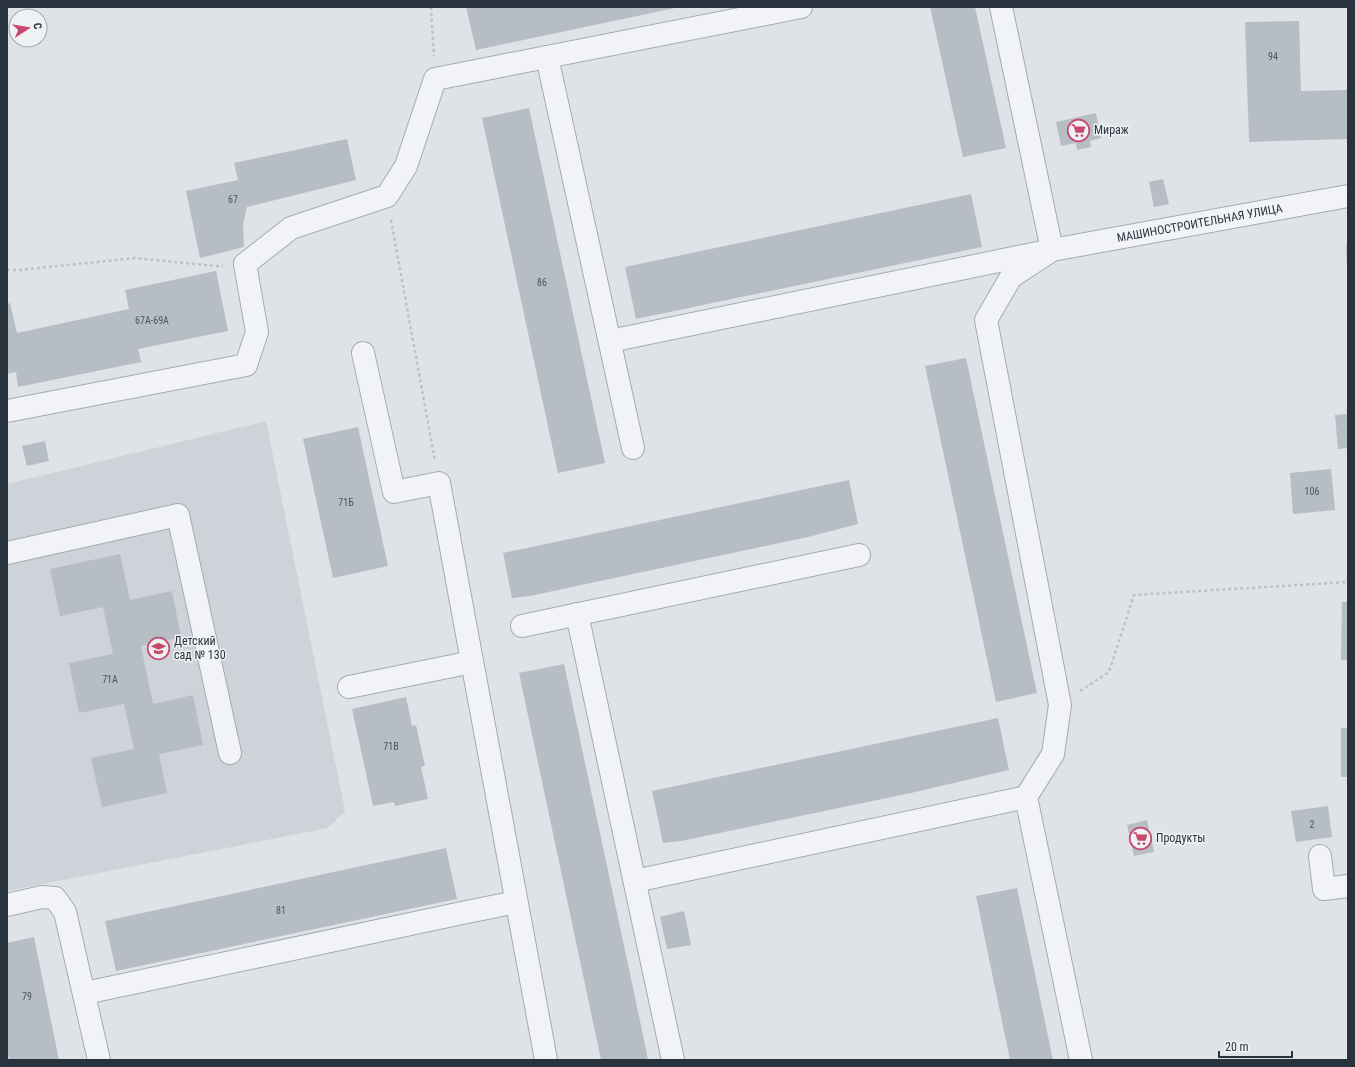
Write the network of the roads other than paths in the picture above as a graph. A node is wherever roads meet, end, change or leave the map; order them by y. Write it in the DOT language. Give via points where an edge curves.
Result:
graph roads {
  1 [pos="801,7"];
  2 [pos="1001,7"];
  3 [pos="547,58"];
  4 [pos="1348,196"];
  5 [pos="1052,250"];
  6 [pos="610,341"];
  7 [pos="362,353"];
  8 [pos="7,411"];
  9 [pos="634,448"];
  10 [pos="7,553"];
  11 [pos="858,555"];
  12 [pos="577,614"];
  13 [pos="522,626"];
  14 [pos="472,662"];
  15 [pos="349,687"];
  16 [pos="230,753"];
  17 [pos="1026,797"];
  18 [pos="1320,856"];
  19 [pos="635,881"];
  20 [pos="1348,886"];
  21 [pos="516,902"];
  22 [pos="7,905"];
  23 [pos="84,993"];
  24 [pos="99,1060"];
  25 [pos="546,1060"];
  26 [pos="673,1060"];
  27 [pos="1081,1060"];
  1 -- 3 [label="street"];
  2 -- 5 [label="street"];
  3 -- 6 [label="street"];
  3 -- 8 [label="street" via="435,79 406,166 387,196 291,228 245,264 257,332 246,365"];
  4 -- 5 [label="street, МАШИНОСТРОИТЕЛЬНАЯ УЛИЦА"];
  5 -- 6 [label="street, МАШИНОСТРОИТЕЛЬНАЯ УЛИЦА"];
  5 -- 17 [label="street" via="1011,277 986,320 1060,705 1054,754"];
  6 -- 9 [label="street"];
  7 -- 14 [label="street" via="394,492 439,483"];
  10 -- 16 [label="street" via="178,515"];
  11 -- 12 [label="street"];
  12 -- 13 [label="street"];
  12 -- 19 [label="street"];
  14 -- 15 [label="street"];
  14 -- 21 [label="street"];
  17 -- 19 [label="street"];
  17 -- 27 [label="street"];
  18 -- 20 [label="street" via="1324,888"];
  19 -- 26 [label="street"];
  21 -- 23 [label="street"];
  21 -- 25 [label="street"];
  22 -- 23 [label="street" via="42,897 55,898 66,912"];
  23 -- 24 [label="street"];
}
